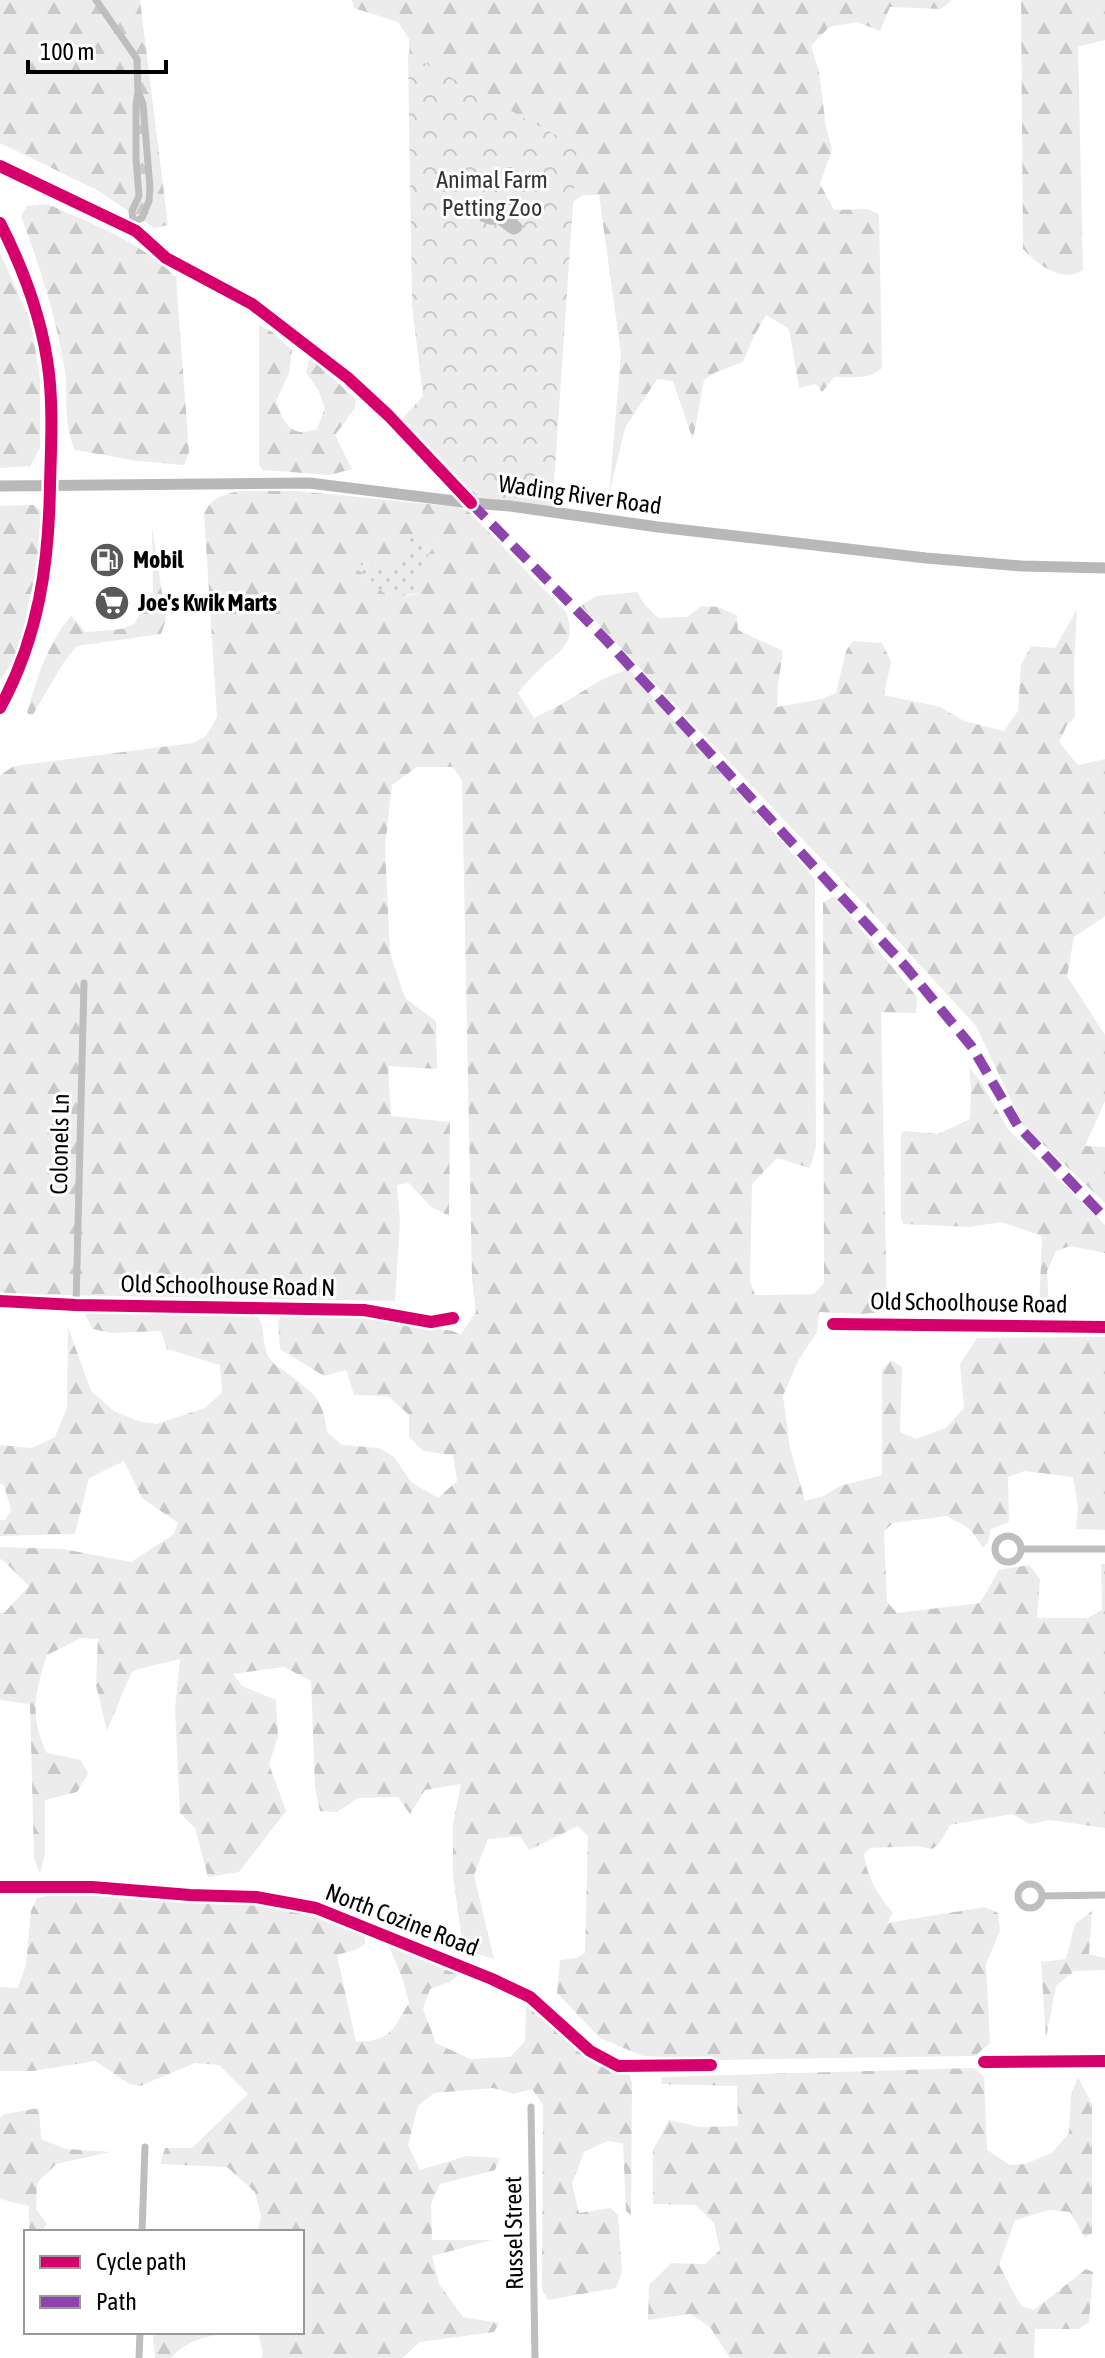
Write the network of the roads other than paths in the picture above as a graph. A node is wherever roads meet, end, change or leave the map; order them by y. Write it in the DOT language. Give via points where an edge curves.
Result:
graph roads {
  1 [pos="96,0"];
  2 [pos="138,92"];
  3 [pos="147,157"];
  4 [pos="136,158"];
  5 [pos="0,166"];
  6 [pos="0,223"];
  7 [pos="131,225"];
  8 [pos="50,485"];
  9 [pos="0,486"];
  10 [pos="471,503"];
  11 [pos="1105,568"];
  12 [pos="0,708"];
  13 [pos="84,983"];
  14 [pos="0,1301"];
  15 [pos="76,1305"];
  16 [pos="453,1318"];
  17 [pos="833,1324"];
  18 [pos="1105,1327"];
  19 [pos="1021,1549"];
  20 [pos="1105,1549"];
  21 [pos="0,1887"];
  22 [pos="1105,1895"];
  23 [pos="1042,1896"];
  24 [pos="1105,2061"];
  25 [pos="984,2062"];
  26 [pos="711,2065"];
  27 [pos="531,2107"];
  28 [pos="145,2147"];
  29 [pos="142,2230"];
  30 [pos="140,2334"];
  31 [pos="139,2358"];
  32 [pos="535,2358"];
  1 -- 2 [label="street" via="137,59"];
  2 -- 3 [label="street"];
  2 -- 4 [label="street"];
  3 -- 4 [label="street"];
  3 -- 7 [label="street" via="149,201 142,218"];
  4 -- 7 [label="street" via="139,196"];
  5 -- 7 [label="street"];
  6 -- 8 [label="main road" via="30,291 47,355"];
  7 -- 10 [label="street" via="166,258 252,304 348,378"];
  8 -- 9 [label="main road, Wading River Road"];
  8 -- 10 [label="main road, Wading River Road" via="309,483"];
  8 -- 12 [label="main road" via="39,607"];
  10 -- 11 [label="main road, Wading River Road" via="926,558"];
  13 -- 15 [label="street, Colonels Ln"];
  14 -- 15 [label="street, Old Schoolhouse Road N"];
  15 -- 16 [label="street, Old Schoolhouse Road N" via="364,1310 431,1322"];
  17 -- 18 [label="street, Old Schoolhouse Road"];
  19 -- 20 [label="street"];
  21 -- 26 [label="street, North Cozine Road" via="256,1897 316,1908 530,1997 590,2051 618,2066"];
  22 -- 23 [label="street"];
  24 -- 25 [label="street"];
  27 -- 32 [label="street, Russel Street"];
  28 -- 29 [label="street"];
  30 -- 31 [label="street"];
}
